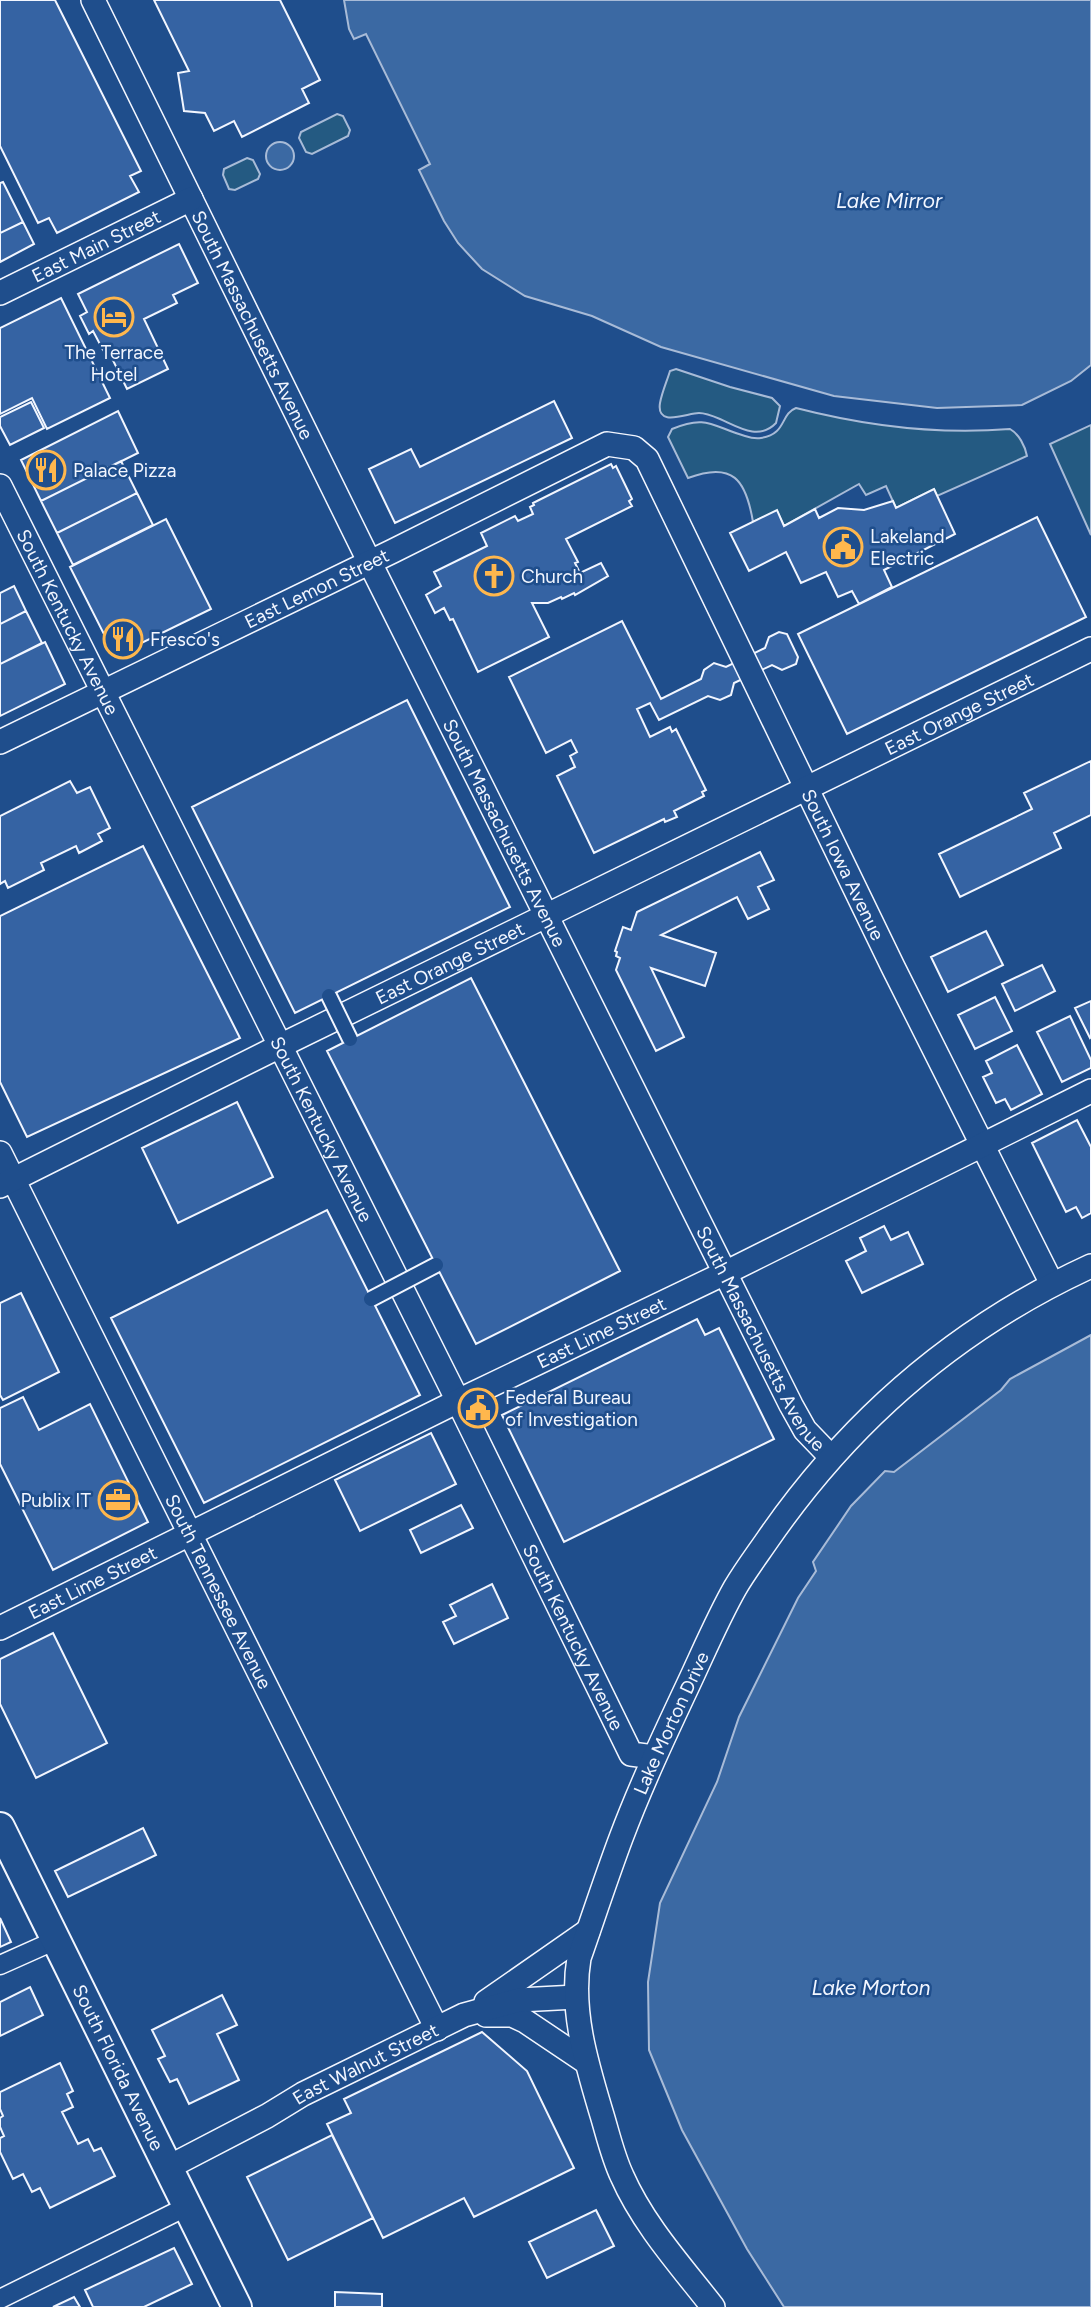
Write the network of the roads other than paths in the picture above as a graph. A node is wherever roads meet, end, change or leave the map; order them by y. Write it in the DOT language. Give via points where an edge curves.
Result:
graph roads {
  1 [pos="93,0"];
  2 [pos="191,200"];
  3 [pos="0,293"];
  4 [pos="634,448"];
  5 [pos="0,486"];
  6 [pos="370,563"];
  7 [pos="1091,649"];
  8 [pos="103,690"];
  9 [pos="0,741"];
  10 [pos="806,788"];
  11 [pos="548,916"];
  12 [pos="329,996"];
  13 [pos="350,1039"];
  14 [pos="280,1046"];
  15 [pos="1091,1091"];
  16 [pos="982,1144"];
  17 [pos="0,1153"];
  18 [pos="7,1183"];
  19 [pos="436,1265"];
  20 [pos="1091,1266"];
  21 [pos="726,1273"];
  22 [pos="1052,1284"];
  23 [pos="371,1298"];
  24 [pos="458,1401"];
  25 [pos="831,1457"];
  26 [pos="190,1536"];
  27 [pos="0,1628"];
  28 [pos="654,1757"];
  29 [pos="0,1827"];
  30 [pos="588,1931"];
  31 [pos="56,1940"];
  32 [pos="0,1965"];
  33 [pos="576,1997"];
  34 [pos="466,2015"];
  35 [pos="437,2029"];
  36 [pos="586,2062"];
  37 [pos="169,2167"];
  38 [pos="188,2206"];
  39 [pos="0,2299"];
  40 [pos="237,2307"];
  41 [pos="713,2307"];
  1 -- 2 [label="street, South Massachusetts Avenue"];
  2 -- 3 [label="street, East Main Street"];
  2 -- 6 [label="street, South Massachusetts Avenue"];
  4 -- 6 [label="street, East Lemon Street" via="607,444"];
  4 -- 10 [label="street, South Iowa Avenue" via="647,459"];
  5 -- 8 [label="street, South Kentucky Avenue"];
  6 -- 8 [label="street, East Lemon Street"];
  6 -- 11 [label="street, South Massachusetts Avenue"];
  7 -- 10 [label="street, East Orange Street"];
  8 -- 9 [label="street, East Lemon Street"];
  8 -- 14 [label="street, South Kentucky Avenue"];
  10 -- 11 [label="street, East Orange Street"];
  10 -- 16 [label="street, South Iowa Avenue"];
  11 -- 14 [label="street, East Orange Street"];
  11 -- 21 [label="street, South Massachusetts Avenue"];
  12 -- 13 [label="street, bridge"];
  14 -- 18 [label="street, East Orange Street"];
  14 -- 24 [label="street, South Kentucky Avenue"];
  15 -- 16 [label="street, East Lime Street"];
  16 -- 21 [label="street, East Lime Street"];
  16 -- 22 [label="street, South Iowa Avenue"];
  17 -- 18 [label="street, South Tennessee Avenue"];
  18 -- 26 [label="street, South Tennessee Avenue"];
  19 -- 23 [label="street, bridge"];
  20 -- 22 [label="street, Lake Morton Drive"];
  21 -- 24 [label="street, East Lime Street"];
  21 -- 25 [label="street, South Massachusetts Avenue" via="804,1430"];
  22 -- 25 [label="street, Lake Morton Drive" via="1007,1309 917,1375"];
  24 -- 26 [label="street, East Lime Street"];
  24 -- 28 [label="street, South Kentucky Avenue" via="631,1754"];
  25 -- 28 [label="street, Lake Morton Drive" via="736,1587"];
  26 -- 27 [label="street, East Lime Street"];
  26 -- 35 [label="street, South Tennessee Avenue"];
  28 -- 30 [label="street, Lake Morton Drive"];
  29 -- 31 [label="main road, South Florida Avenue"];
  30 -- 33 [label="street, Lake Morton Drive" via="579,1958"];
  30 -- 34 [label="street"];
  31 -- 32 [label="street"];
  31 -- 37 [label="main road, South Florida Avenue"];
  33 -- 34 [label="street, East Walnut Street" via="519,2000"];
  33 -- 36 [label="street, Lake Morton Drive"];
  34 -- 35 [label="street, East Walnut Street"];
  34 -- 36 [label="street" via="512,2015"];
  35 -- 37 [label="street, East Walnut Street" via="303,2094"];
  36 -- 41 [label="street, Lake Morton Drive" via="622,2176 645,2216"];
  37 -- 38 [label="main road, South Florida Avenue"];
  38 -- 39 [label="street"];
  38 -- 40 [label="main road, South Florida Avenue"];
}
